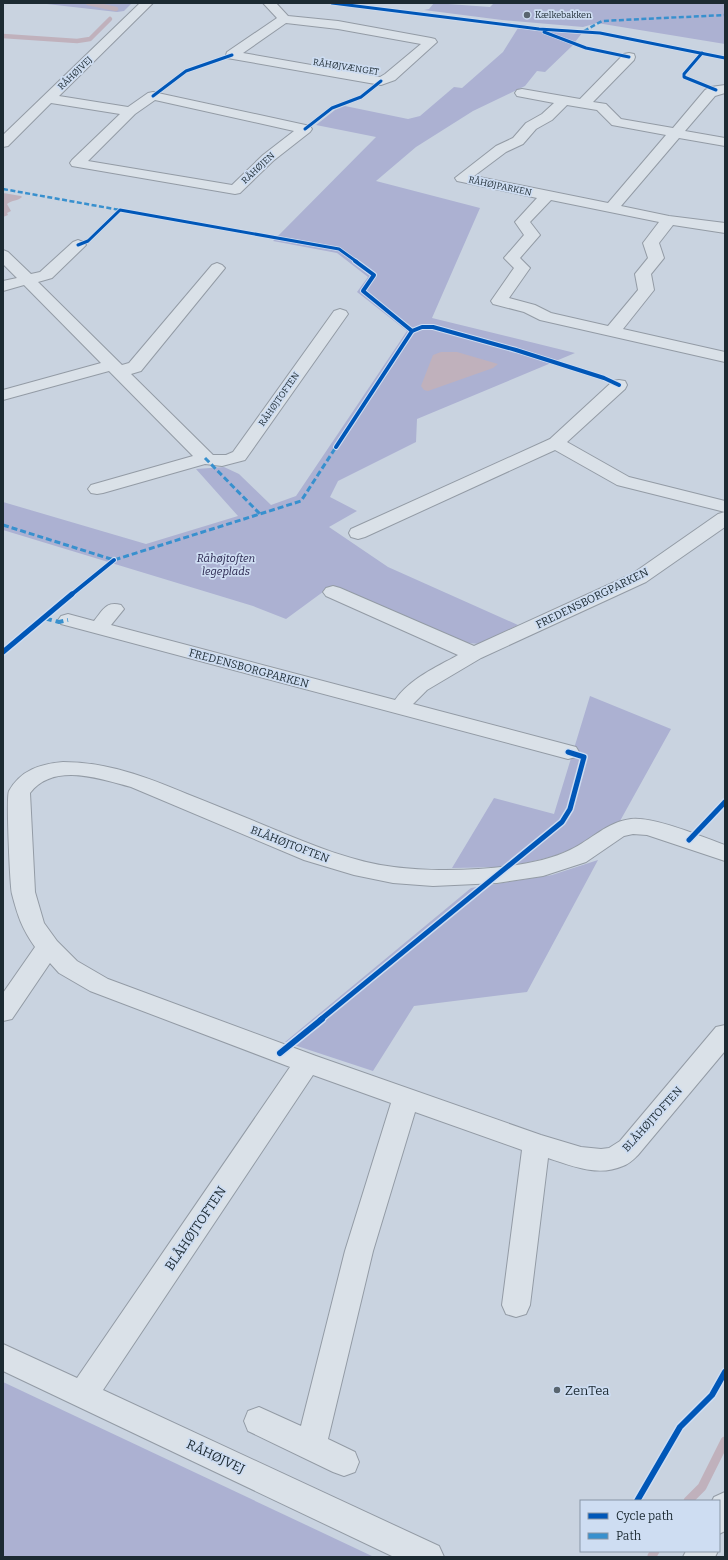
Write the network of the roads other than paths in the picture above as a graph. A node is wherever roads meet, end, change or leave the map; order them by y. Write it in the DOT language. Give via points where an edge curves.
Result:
graph roads {
  1 [pos="147,3"];
  2 [pos="269,3"];
  3 [pos="284,19"];
  4 [pos="629,57"];
  5 [pos="725,89"];
  6 [pos="522,93"];
  7 [pos="49,99"];
  8 [pos="563,100"];
  9 [pos="583,104"];
  10 [pos="130,111"];
  11 [pos="675,133"];
  12 [pos="725,142"];
  13 [pos="3,143"];
  14 [pos="547,196"];
  15 [pos="611,209"];
  16 [pos="669,220"];
  17 [pos="725,228"];
  18 [pos="78,245"];
  19 [pos="3,255"];
  20 [pos="217,268"];
  21 [pos="27,280"];
  22 [pos="3,286"];
  23 [pos="340,314"];
  24 [pos="612,332"];
  25 [pos="725,356"];
  26 [pos="114,369"];
  27 [pos="619,385"];
  28 [pos="3,395"];
  29 [pos="556,443"];
  30 [pos="204,458"];
  31 [pos="97,488"];
  32 [pos="725,507"];
  33 [pos="725,518"];
  34 [pos="358,533"];
  35 [pos="333,592"];
  36 [pos="114,609"];
  37 [pos="68,620"];
  38 [pos="98,628"];
  39 [pos="474,654"];
  40 [pos="400,707"];
  41 [pos="568,752"];
  42 [pos="725,852"];
  43 [pos="48,947"];
  44 [pos="3,1012"];
  45 [pos="725,1034"];
  46 [pos="307,1063"];
  47 [pos="406,1098"];
  48 [pos="536,1144"];
  49 [pos="516,1305"];
  50 [pos="3,1357"];
  51 [pos="83,1394"];
  52 [pos="259,1421"];
  53 [pos="311,1446"];
  54 [pos="344,1462"];
  55 [pos="725,1507"];
  56 [pos="720,1517"];
  57 [pos="428,1557"];
  1 -- 7 [label="street, RÅHØJVEJ"];
  2 -- 3 [label="street"];
  3 -- 3 [label="street, RÅHØJVÆNGET" via="232,55 381,81 390,77 431,42 338,25"];
  4 -- 9 [label="street"];
  5 -- 11 [label="street" via="710,93"];
  6 -- 8 [label="street"];
  7 -- 10 [label="street"];
  7 -- 13 [label="street, RÅHØJVEJ"];
  8 -- 9 [label="street"];
  8 -- 14 [label="street, RÅHØJPARKEN" via="547,117 531,126 518,141 501,149 462,178"];
  9 -- 11 [label="street" via="601,107 617,122"];
  10 -- 10 [label="street, RÅHØJEN" via="77,163 235,190 268,158 305,129 153,96"];
  11 -- 12 [label="street"];
  11 -- 15 [label="street"];
  14 -- 15 [label="street, RÅHØJPARKEN"];
  14 -- 24 [label="street, RÅHØJPARKEN" via="522,222 532,235 512,258 522,268 511,280 499,301 529,308 546,317"];
  15 -- 16 [label="street, RÅHØJPARKEN"];
  16 -- 17 [label="street, RÅHØJPARKEN"];
  16 -- 24 [label="street" via="651,243 656,258 643,274 646,290"];
  18 -- 21 [label="street" via="46,275"];
  19 -- 21 [label="street"];
  20 -- 26 [label="street" via="135,367"];
  21 -- 22 [label="street"];
  21 -- 26 [label="street"];
  23 -- 30 [label="street, RÅHØJTOFTEN" via="239,456 229,461 218,462"];
  24 -- 25 [label="street, RÅHØJPARKEN"];
  26 -- 28 [label="street"];
  26 -- 30 [label="street"];
  27 -- 29 [label="street"];
  29 -- 32 [label="street" via="623,481"];
  29 -- 34 [label="street"];
  30 -- 31 [label="street, RÅHØJTOFTEN"];
  33 -- 39 [label="street, FREDENSBORGPARKEN" via="639,578"];
  35 -- 39 [label="street"];
  36 -- 38 [label="street"];
  37 -- 38 [label="street, FREDENSBORGPARKEN"];
  38 -- 40 [label="street, FREDENSBORGPARKEN"];
  39 -- 40 [label="street, FREDENSBORGPARKEN" via="420,685"];
  40 -- 41 [label="street, FREDENSBORGPARKEN"];
  42 -- 43 [label="street, BLÅHØJTOFTEN" via="649,827 632,826 616,831 578,856 543,868 497,876 433,878 393,875 354,867 312,854 139,782 85,770 56,769 38,774 27,782 19,793 23,892 32,925"];
  43 -- 44 [label="street"];
  43 -- 46 [label="street, BLÅHØJTOFTEN" via="68,967 99,985"];
  45 -- 48 [label="street, BLÅHØJTOFTEN" via="629,1148 615,1158 581,1158"];
  46 -- 47 [label="street, BLÅHØJTOFTEN"];
  46 -- 51 [label="street, BLÅHØJTOFTEN"];
  47 -- 48 [label="street, BLÅHØJTOFTEN"];
  47 -- 53 [label="street" via="359,1250"];
  48 -- 49 [label="street"];
  50 -- 51 [label="street, RÅHØJVEJ"];
  51 -- 57 [label="street, RÅHØJVEJ"];
  52 -- 53 [label="street"];
  53 -- 54 [label="street"];
  55 -- 56 [label="street"];
}
